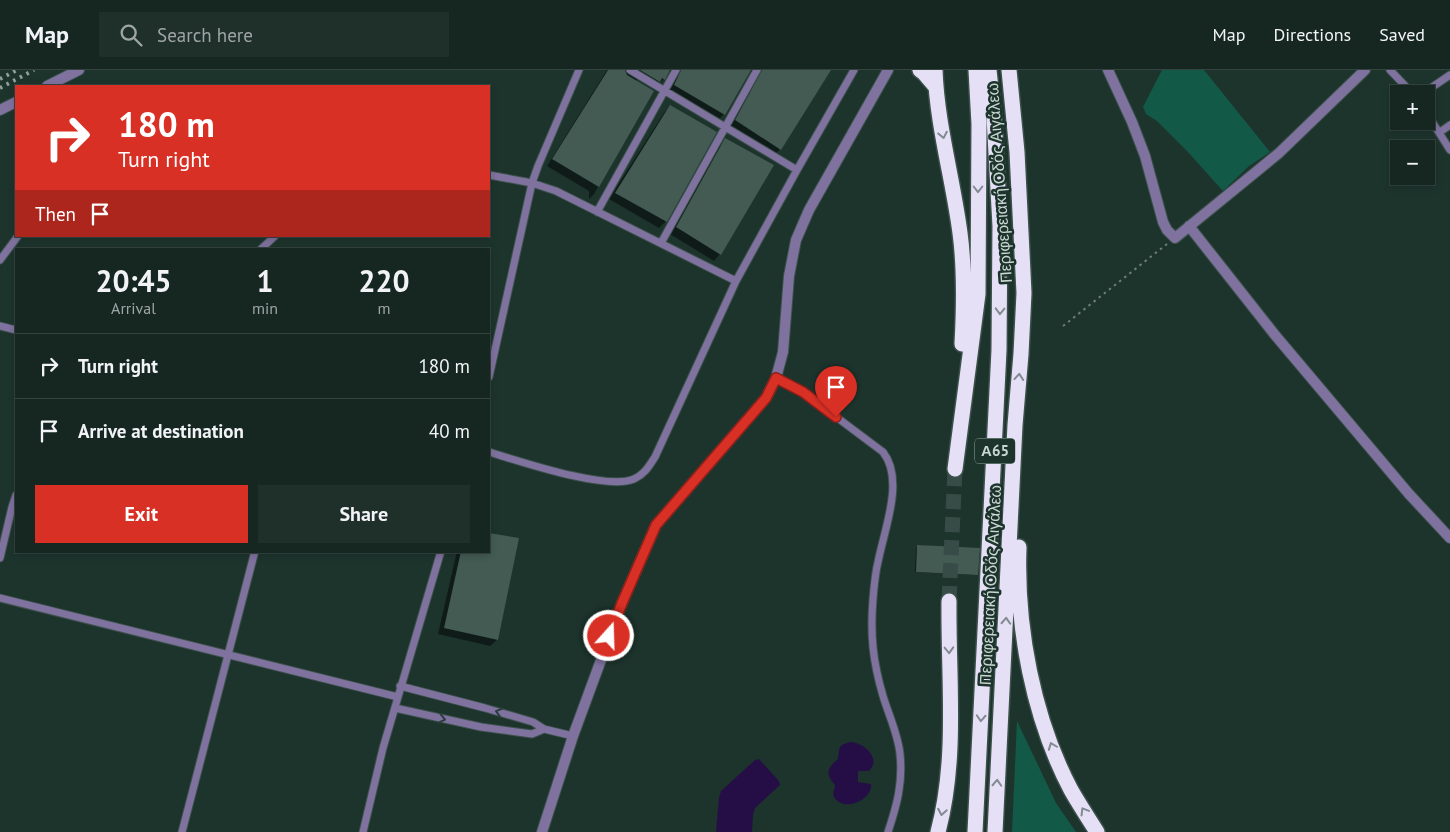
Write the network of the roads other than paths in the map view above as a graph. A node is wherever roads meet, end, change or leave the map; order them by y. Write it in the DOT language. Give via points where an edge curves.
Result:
graph roads {
  1 [pos="79,70"];
  2 [pos="578,70"];
  3 [pos="630,70"];
  4 [pos="676,70"];
  5 [pos="757,70"];
  6 [pos="854,70"];
  7 [pos="888,70"];
  8 [pos="920,70"];
  9 [pos="936,70"];
  10 [pos="976,70"];
  11 [pos="989,70"];
  12 [pos="1009,70"];
  13 [pos="1018,70"];
  14 [pos="1108,70"];
  15 [pos="1365,70"];
  16 [pos="1390,70"];
  17 [pos="1450,75"];
  18 [pos="49,85"];
  19 [pos="1404,85"];
  20 [pos="1435,85"];
  21 [pos="936,87"];
  22 [pos="664,90"];
  23 [pos="15,102"];
  24 [pos="0,110"];
  25 [pos="1435,125"];
  26 [pos="1450,125"];
  27 [pos="725,126"];
  28 [pos="1440,132"];
  29 [pos="1450,150"];
  30 [pos="797,170"];
  31 [pos="490,175"];
  32 [pos="532,183"];
  33 [pos="597,212"];
  34 [pos="1019,219"];
  35 [pos="1190,226"];
  36 [pos="17,237"];
  37 [pos="274,237"];
  38 [pos="661,244"];
  39 [pos="262,248"];
  40 [pos="0,260"];
  41 [pos="736,281"];
  42 [pos="0,326"];
  43 [pos="15,330"];
  44 [pos="490,372"];
  45 [pos="776,378"];
  46 [pos="1015,425"];
  47 [pos="959,434"];
  48 [pos="490,452"];
  49 [pos="955,469"];
  50 [pos="15,498"];
  51 [pos="1450,538"];
  52 [pos="254,553"];
  53 [pos="441,553"];
  54 [pos="0,558"];
  55 [pos="0,598"];
  56 [pos="949,602"];
  57 [pos="228,655"];
  58 [pos="400,686"];
  59 [pos="398,697"];
  60 [pos="395,708"];
  61 [pos="544,729"];
  62 [pos="573,736"];
  63 [pos="182,832"];
  64 [pos="363,832"];
  65 [pos="542,832"];
  66 [pos="888,832"];
  67 [pos="938,832"];
  68 [pos="975,832"];
  69 [pos="995,832"];
  70 [pos="1097,832"];
  1 -- 18 [label="street"];
  2 -- 32 [label="lane"];
  3 -- 22 [label="lane"];
  4 -- 22 [label="lane"];
  5 -- 27 [label="lane"];
  6 -- 30 [label="lane"];
  7 -- 45 [label="street" via="809,210 796,240 789,276 784,352"];
  8 -- 21 [label="highway"];
  9 -- 21 [label="highway"];
  10 -- 47 [label="highway, one-way" via="979,124 978,294"];
  11 -- 68 [label="highway, Περιφερειακή Οδός Αιγάλεω / Α65, one-way" via="1000,226 999,341"];
  12 -- 34 [label="highway, Περιφερειακή Οδός Αιγάλεω / Α65"];
  13 -- 34 [label="highway" via="1026,180"];
  14 -- 35 [label="street" via="1145,156 1167,230 1175,238"];
  15 -- 35 [label="street" via="1279,152"];
  16 -- 19 [label="lane"];
  17 -- 20 [label="lane"];
  21 -- 47 [label="highway, one-way" via="963,257"];
  22 -- 27 [label="lane"];
  22 -- 33 [label="lane"];
  23 -- 24 [label="street"];
  25 -- 28 [label="lane"];
  26 -- 28 [label="lane"];
  27 -- 30 [label="lane"];
  27 -- 38 [label="lane"];
  28 -- 29 [label="lane"];
  30 -- 41 [label="lane"];
  31 -- 32 [label="lane"];
  32 -- 33 [label="lane"];
  32 -- 44 [label="lane"];
  33 -- 38 [label="lane"];
  46 -- 34 [label="highway, Περιφερειακή Οδός Αιγάλεω / Α65, one-way" via="1024,293"];
  35 -- 51 [label="street" via="1282,343"];
  36 -- 40 [label="lane"];
  37 -- 39 [label="lane"];
  38 -- 41 [label="lane"];
  41 -- 48 [label="lane" via="655,457 645,472 618,482 600,481"];
  42 -- 43 [label="lane"];
  45 -- 62 [label="street" via="766,398 656,525 622,603"];
  45 -- 66 [label="lane" via="803,392 883,452 892,471 890,506 875,579 872,625 874,662 900,755 898,800"];
  69 -- 46 [label="highway, Περιφερειακή Οδός Αιγάλεω / Α65, one-way"];
  70 -- 46 [label="highway, one-way" via="1060,766 1032,680 1019,588 1020,488"];
  47 -- 49 [label="highway"];
  50 -- 54 [label="lane"];
  52 -- 57 [label="lane"];
  53 -- 58 [label="lane"];
  55 -- 57 [label="lane"];
  56 -- 67 [label="highway, one-way" via="950,752"];
  57 -- 59 [label="lane"];
  57 -- 63 [label="lane"];
  58 -- 59 [label="lane"];
  61 -- 58 [label="lane, one-way" via="533,722"];
  59 -- 60 [label="lane"];
  60 -- 61 [label="lane, one-way" via="481,727 532,734"];
  60 -- 64 [label="lane"];
  61 -- 62 [label="lane"];
  62 -- 65 [label="street"];
}
